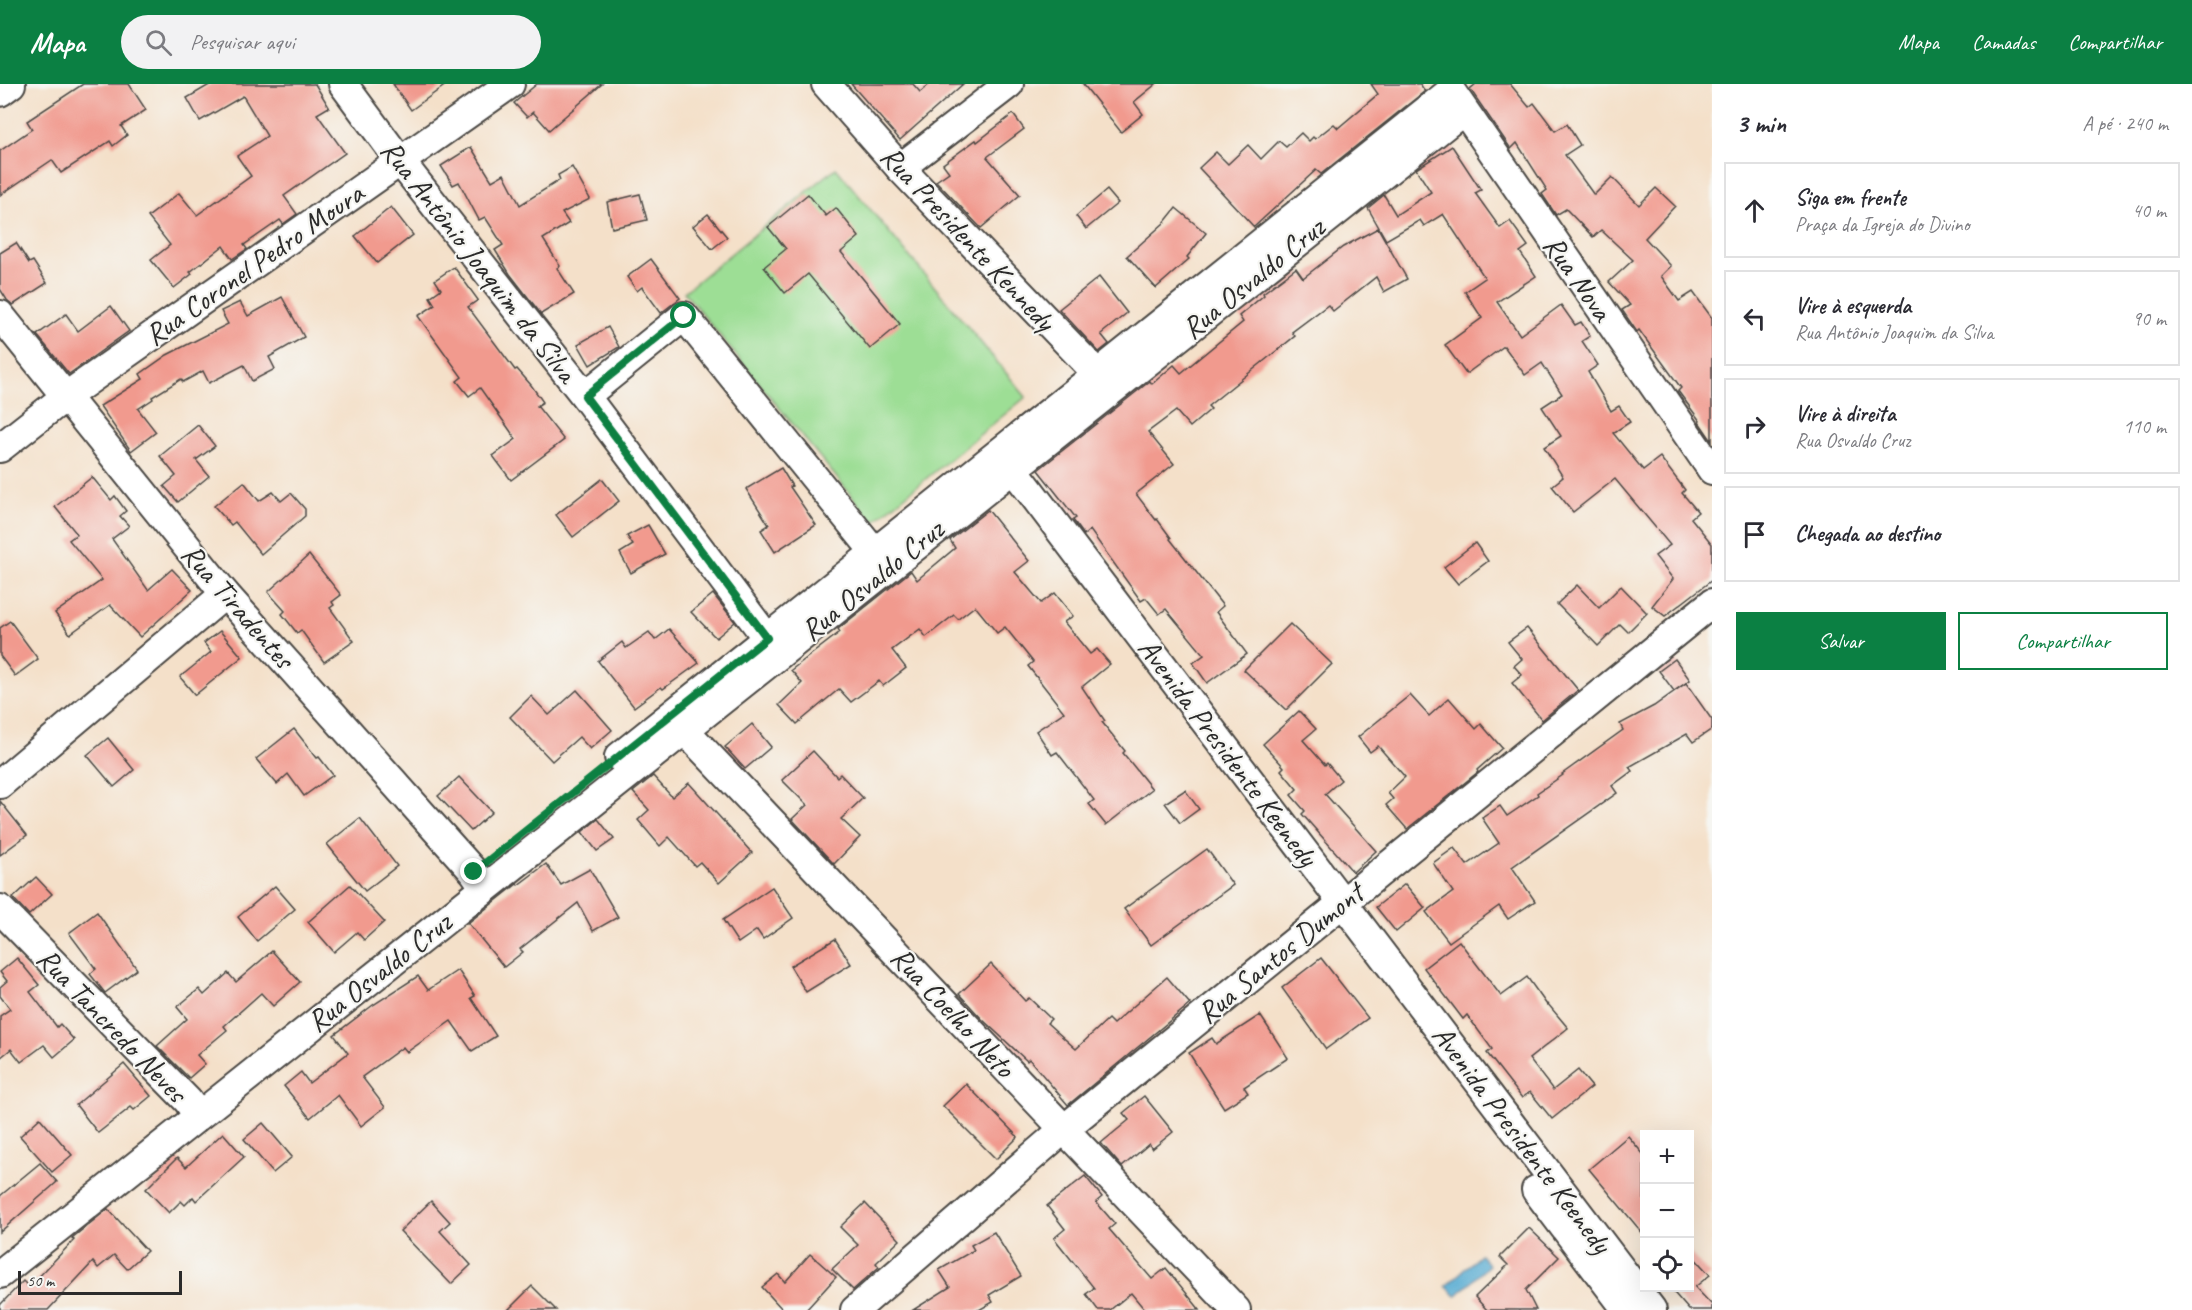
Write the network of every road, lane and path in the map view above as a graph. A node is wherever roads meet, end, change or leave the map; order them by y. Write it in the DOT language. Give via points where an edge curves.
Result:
graph roads {
  1 [pos="11,84"];
  2 [pos="343,84"];
  3 [pos="510,84"];
  4 [pos="826,84"];
  5 [pos="1009,84"];
  6 [pos="1452,91"];
  7 [pos="0,92"];
  8 [pos="400,161"];
  9 [pos="900,168"];
  10 [pos="0,315"];
  11 [pos="1105,381"];
  12 [pos="585,396"];
  13 [pos="65,398"];
  14 [pos="0,448"];
  15 [pos="1000,466"];
  16 [pos="1712,470"];
  17 [pos="881,560"];
  18 [pos="225,594"];
  19 [pos="1712,603"];
  20 [pos="767,638"];
  21 [pos="678,722"];
  22 [pos="0,784"];
  23 [pos="480,880"];
  24 [pos="1335,908"];
  25 [pos="0,909"];
  26 [pos="193,1109"];
  27 [pos="1064,1130"];
  28 [pos="0,1252"];
  29 [pos="0,1274"];
  30 [pos="855,1310"];
  31 [pos="1236,1310"];
  32 [pos="1627,1310"];
  33 [pos="1652,1310"];
  1 -- 7 [label="street"];
  2 -- 8 [label="street, Rua Antônio Joaquim da Silva"];
  3 -- 8 [label="street, Rua Coronel Pedro Moura"];
  4 -- 9 [label="street, Rua Presidente Kennedy"];
  5 -- 9 [label="street"];
  6 -- 11 [label="street, Rua Osvaldo Cruz"];
  6 -- 16 [label="street, Rua Nova"];
  8 -- 12 [label="street, Rua Antônio Joaquim da Silva"];
  8 -- 13 [label="street, Rua Coronel Pedro Moura"];
  9 -- 11 [label="street, Rua Presidente Kennedy"];
  10 -- 13 [label="street, Rua Tiradentes"];
  11 -- 15 [label="street, Rua Osvaldo Cruz"];
  12 -- 17 [label="street" via="684,316"];
  12 -- 20 [label="street, Rua Antônio Joaquim da Silva"];
  13 -- 14 [label="street, Rua Coronel Pedro Moura"];
  13 -- 18 [label="street, Rua Tiradentes"];
  15 -- 17 [label="street, Rua Osvaldo Cruz"];
  15 -- 24 [label="street, Avenida Presidente Keenedy"];
  17 -- 20 [label="street, Rua Osvaldo Cruz"];
  17 -- 21 [label="street, Rua Osvaldo Cruz"];
  18 -- 22 [label="street"];
  18 -- 23 [label="street, Rua Tiradentes"];
  19 -- 24 [label="street, Rua Santos Dumont"];
  20 -- 21 [label="street, Rua Osvaldo Cruz"];
  21 -- 23 [label="street, Rua Osvaldo Cruz"];
  21 -- 27 [label="street, Rua Coelho Neto"];
  23 -- 26 [label="street, Rua Osvaldo Cruz"];
  24 -- 27 [label="street, Rua Santos Dumont"];
  24 -- 32 [label="street, Avenida Presidente Keenedy"];
  24 -- 33 [label="street, Avenida Presidente Keenedy"];
  25 -- 26 [label="street, Rua Tancredo Neves"];
  26 -- 28 [label="street, Rua Osvaldo Cruz"];
  26 -- 29 [label="street, Rua Osvaldo Cruz"];
  27 -- 30 [label="street, Rua Santos Dumont"];
  27 -- 31 [label="street, Rua Coelho Neto"];
}
